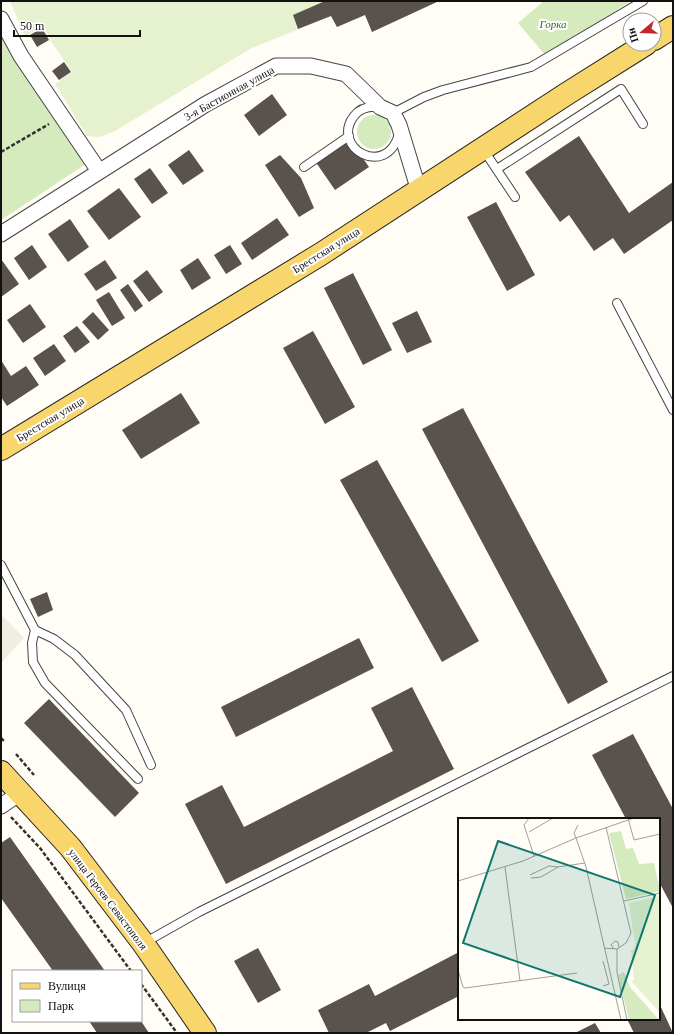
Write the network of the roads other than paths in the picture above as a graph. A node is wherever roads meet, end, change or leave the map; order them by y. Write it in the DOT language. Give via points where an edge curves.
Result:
graph roads {
  1 [pos="643,1"];
  2 [pos="1,19"];
  3 [pos="673,27"];
  4 [pos="662,34"];
  5 [pos="633,52"];
  6 [pos="390,115"];
  7 [pos="643,124"];
  8 [pos="349,136"];
  9 [pos="483,149"];
  10 [pos="304,166"];
  11 [pos="497,169"];
  12 [pos="99,171"];
  13 [pos="419,191"];
  14 [pos="514,197"];
  15 [pos="1,234"];
  16 [pos="617,303"];
  17 [pos="673,410"];
  18 [pos="1,449"];
  19 [pos="1,565"];
  20 [pos="35,630"];
  21 [pos="673,676"];
  22 [pos="151,765"];
  23 [pos="1,772"];
  24 [pos="138,779"];
  25 [pos="20,793"];
  26 [pos="6,811"];
  27 [pos="143,943"];
  28 [pos="205,1033"];
  1 -- 6 [label="lane" via="531,67 443,90"];
  2 -- 12 [label="street" via="21,56"];
  3 -- 4 [label="main road"];
  5 -- 9 [label="main road, Брестская улица"];
  6 -- 8 [label="lane" via="372,106 364,108 351,120"];
  6 -- 8 [label="lane" via="399,134 392,150 384,155 366,156 358,152"];
  6 -- 12 [label="street, 3-я Бастионная улица" via="346,74 311,66 276,66 206,104"];
  6 -- 13 [label="street, 3-я Бастионная улица"];
  7 -- 11 [label="lane" via="621,89"];
  8 -- 10 [label="lane"];
  9 -- 11 [label="lane"];
  9 -- 13 [label="main road, Брестская улица"];
  11 -- 14 [label="lane"];
  12 -- 15 [label="street, 3-я Бастионная улица"];
  13 -- 18 [label="main road, Брестская улица" via="321,254"];
  16 -- 17 [label="lane"];
  19 -- 20 [label="lane"];
  20 -- 22 [label="lane" via="54,639 75,655 126,710"];
  20 -- 24 [label="lane" via="32,643 33,662 44,683"];
  21 -- 27 [label="lane" via="199,912"];
  23 -- 25 [label="main road, улица Героев Севастополя"];
  25 -- 26 [label="street"];
  25 -- 27 [label="main road, улица Героев Севастополя" via="70,847"];
  27 -- 28 [label="main road, улица Героев Севастополя"];
}
